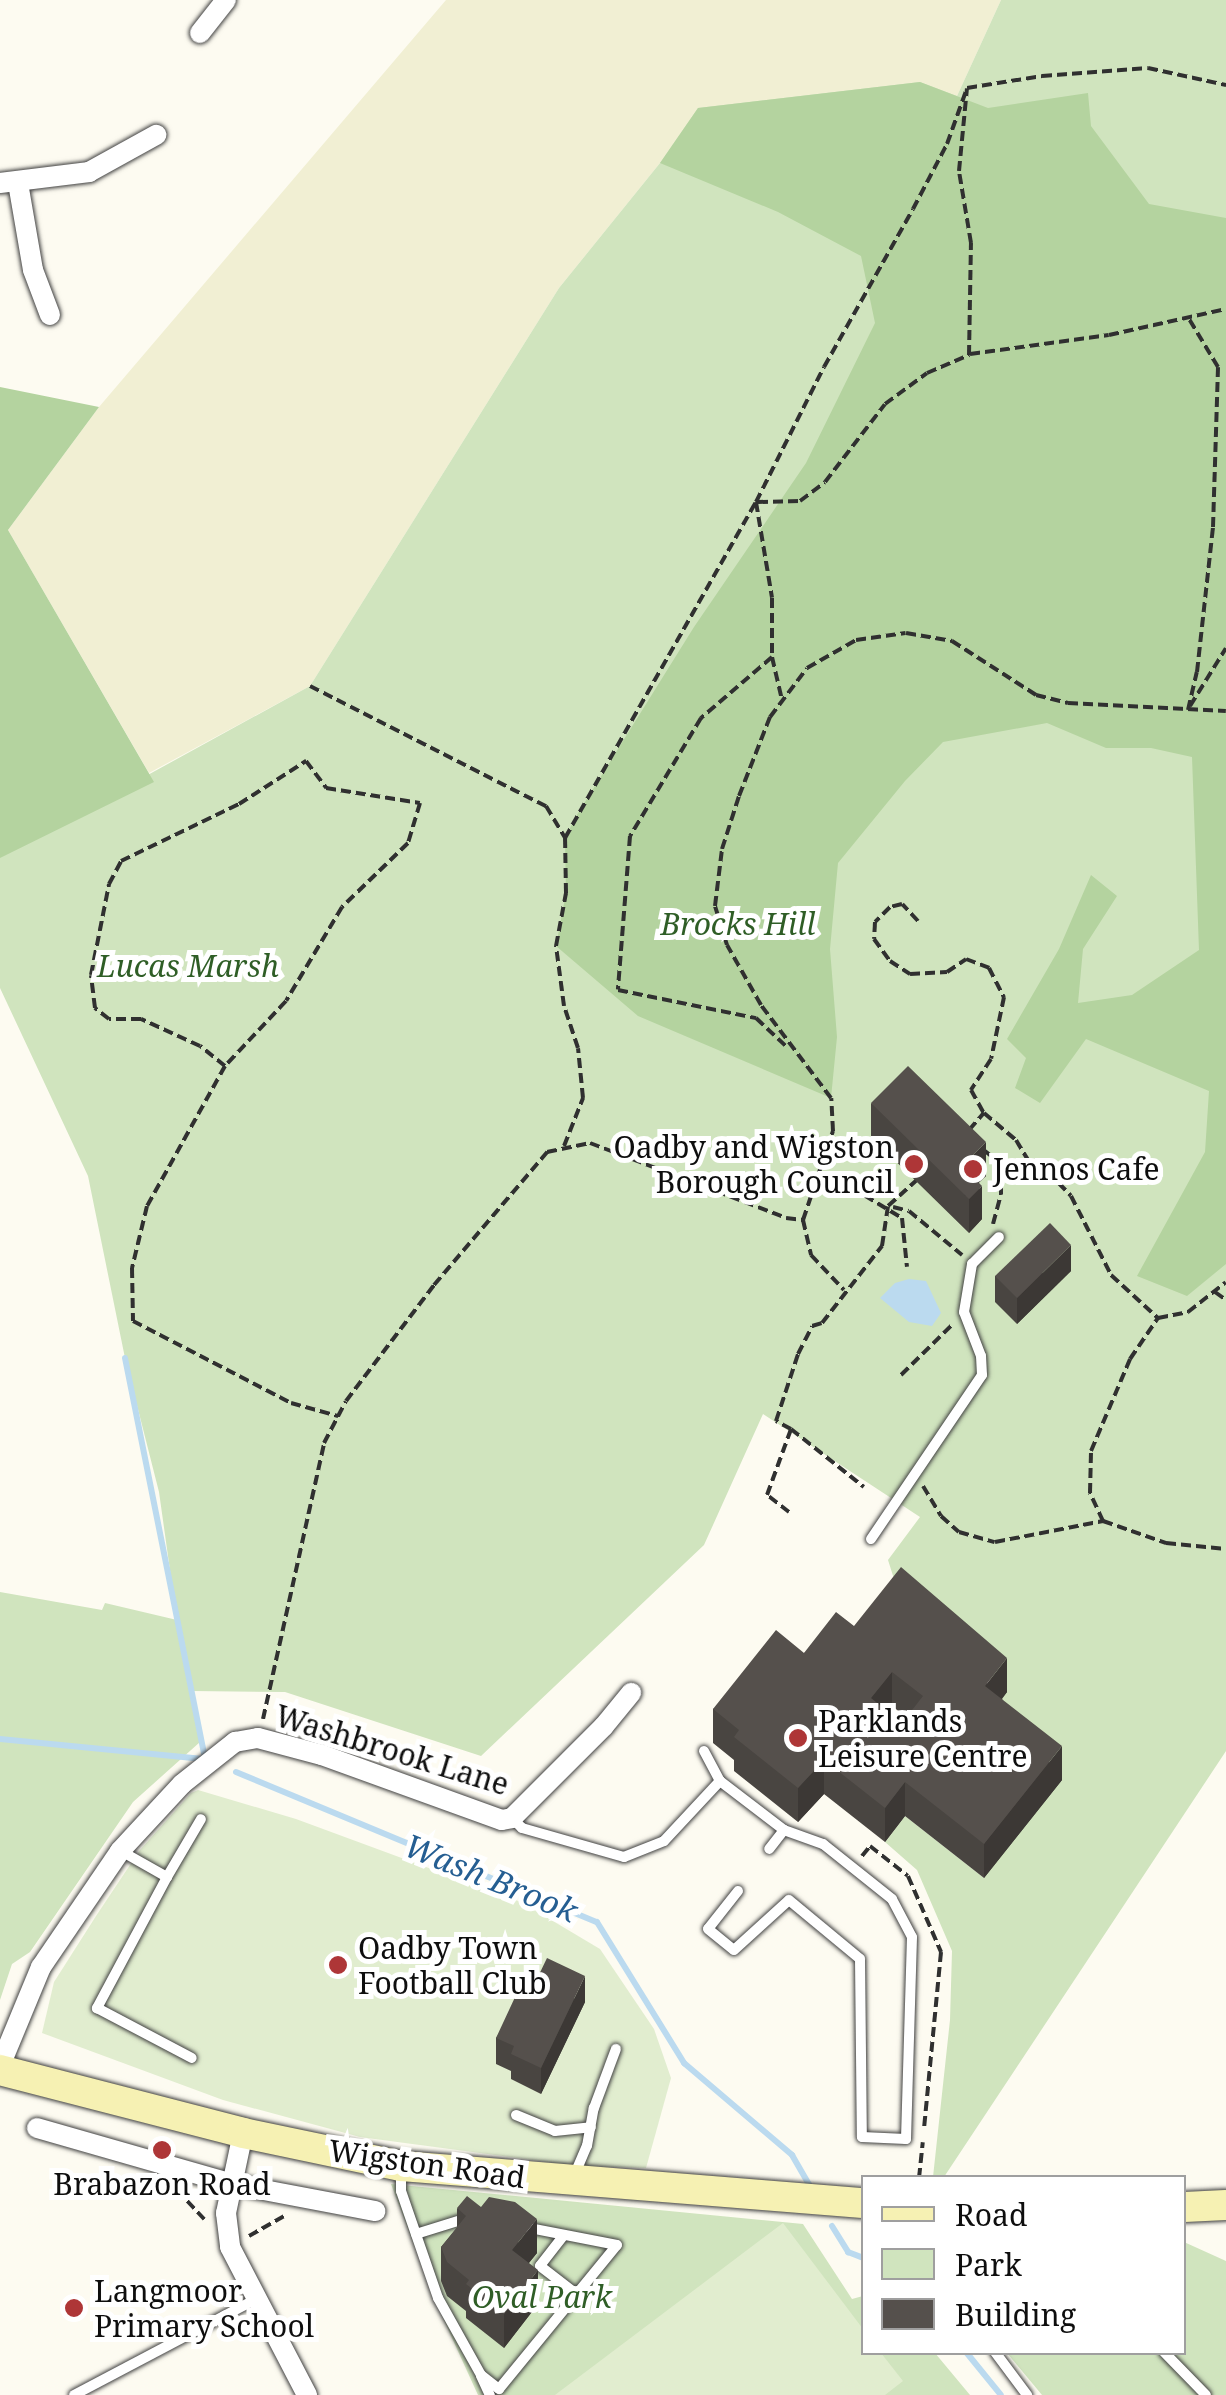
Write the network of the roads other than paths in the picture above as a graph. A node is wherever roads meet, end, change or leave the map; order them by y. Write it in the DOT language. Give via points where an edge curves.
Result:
graph roads {
  1 [pos="226,0"];
  2 [pos="200,34"];
  3 [pos="156,135"];
  4 [pos="9,183"];
  5 [pos="50,316"];
  6 [pos="999,1236"];
  7 [pos="871,1539"];
  8 [pos="631,1692"];
  9 [pos="704,1751"];
  10 [pos="720,1781"];
  11 [pos="201,1818"];
  12 [pos="512,1818"];
  13 [pos="784,1830"];
  14 [pos="770,1849"];
  15 [pos="120,1851"];
  16 [pos="168,1877"];
  17 [pos="738,1891"];
  18 [pos="616,2048"];
  19 [pos="192,2058"];
  20 [pos="0,2068"];
  21 [pos="516,2116"];
  22 [pos="591,2127"];
  23 [pos="37,2128"];
  24 [pos="243,2134"];
  25 [pos="401,2166"];
  26 [pos="571,2182"];
  27 [pos="232,2184"];
  28 [pos="861,2203"];
  29 [pos="1226,2205"];
  30 [pos="1186,2207"];
  31 [pos="376,2211"];
  32 [pos="477,2219"];
  33 [pos="507,2224"];
  34 [pos="416,2234"];
  35 [pos="564,2235"];
  36 [pos="579,2296"];
  37 [pos="256,2299"];
  38 [pos="997,2355"];
  39 [pos="1167,2355"];
  40 [pos="481,2375"];
  41 [pos="74,2395"];
  42 [pos="307,2395"];
  43 [pos="490,2395"];
  44 [pos="1026,2395"];
  45 [pos="1206,2395"];
  1 -- 2 [label="street"];
  3 -- 4 [label="street" via="90,172"];
  4 -- 5 [label="street"];
  6 -- 7 [label="lane" via="972,1264 964,1312 982,1375"];
  8 -- 12 [label="street"];
  9 -- 10 [label="lane"];
  10 -- 12 [label="lane, Washbrook Lane" via="664,1841 624,1857 522,1828"];
  10 -- 13 [label="lane"];
  11 -- 16 [label="lane"];
  12 -- 15 [label="street, Washbrook Lane" via="258,1738 216,1754"];
  13 -- 14 [label="lane"];
  13 -- 17 [label="lane" via="823,1844 892,1899 912,1937 906,2139 862,2137 860,1959 790,1900 734,1950 708,1929"];
  15 -- 16 [label="lane"];
  15 -- 20 [label="street, Washbrook Lane" via="41,1967"];
  16 -- 19 [label="lane" via="97,2008"];
  18 -- 22 [label="lane"];
  20 -- 24 [label="main road, Wigston Road"];
  21 -- 22 [label="lane" via="555,2131"];
  22 -- 26 [label="lane"];
  23 -- 27 [label="street, Wigston Road"];
  24 -- 25 [label="main road, Wigston Road"];
  24 -- 27 [label="street"];
  25 -- 26 [label="main road, Wigston Road"];
  25 -- 34 [label="lane" via="401,2191"];
  26 -- 28 [label="main road, Wigston Road"];
  27 -- 31 [label="street, Wigston Road"];
  27 -- 37 [label="street" via="226,2213 230,2246"];
  29 -- 30 [label="main road"];
  32 -- 34 [label="lane"];
  33 -- 35 [label="lane"];
  34 -- 40 [label="lane" via="438,2298"];
  35 -- 36 [label="lane" via="540,2266"];
  35 -- 36 [label="lane" via="618,2245"];
  36 -- 40 [label="lane" via="499,2389"];
  37 -- 41 [label="lane"];
  37 -- 42 [label="street"];
  38 -- 44 [label="lane"];
  39 -- 45 [label="lane"];
  40 -- 43 [label="lane"];
}
